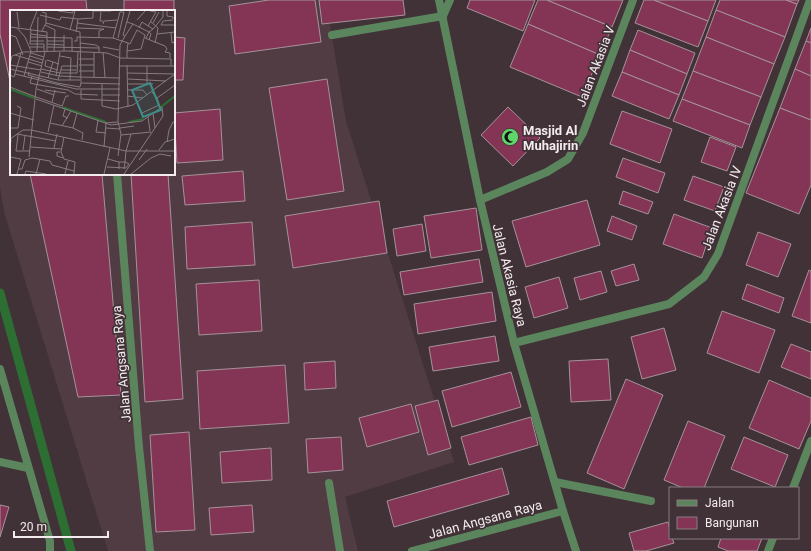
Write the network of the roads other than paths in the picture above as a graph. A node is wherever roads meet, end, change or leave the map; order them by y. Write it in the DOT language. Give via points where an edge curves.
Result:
graph roads {
  1 [pos="440,0"];
  2 [pos="450,0"];
  3 [pos="633,0"];
  4 [pos="810,0"];
  5 [pos="443,16"];
  6 [pos="332,35"];
  7 [pos="117,175"];
  8 [pos="480,200"];
  9 [pos="514,343"];
  10 [pos="0,369"];
  11 [pos="810,445"];
  12 [pos="0,462"];
  13 [pos="28,468"];
  14 [pos="555,482"];
  15 [pos="329,483"];
  16 [pos="793,487"];
  17 [pos="651,501"];
  18 [pos="563,511"];
  19 [pos="773,539"];
  20 [pos="50,551"];
  21 [pos="150,551"];
  22 [pos="340,551"];
  23 [pos="412,551"];
  24 [pos="576,551"];
  25 [pos="768,551"];
  1 -- 5 [label="street, Jalan Akasia Raya"];
  2 -- 5 [label="street"];
  3 -- 8 [label="street, Jalan Akasia V" via="583,133 568,159 547,172"];
  4 -- 9 [label="street, Jalan Akasia IV" via="718,254 704,277 670,304"];
  5 -- 6 [label="street"];
  5 -- 8 [label="street, Jalan Akasia Raya"];
  7 -- 21 [label="street, Jalan Angsana Raya"];
  8 -- 9 [label="street, Jalan Akasia Raya"];
  9 -- 14 [label="street, Jalan Akasia Raya"];
  10 -- 13 [label="street"];
  11 -- 16 [label="street"];
  12 -- 13 [label="street"];
  13 -- 20 [label="street" via="50,541"];
  14 -- 17 [label="street"];
  14 -- 18 [label="street, Jalan Akasia Raya"];
  15 -- 22 [label="street"];
  18 -- 23 [label="street, Jalan Angsana Raya"];
  18 -- 24 [label="street, Jalan Akasia Raya"];
  19 -- 25 [label="street"];
}
